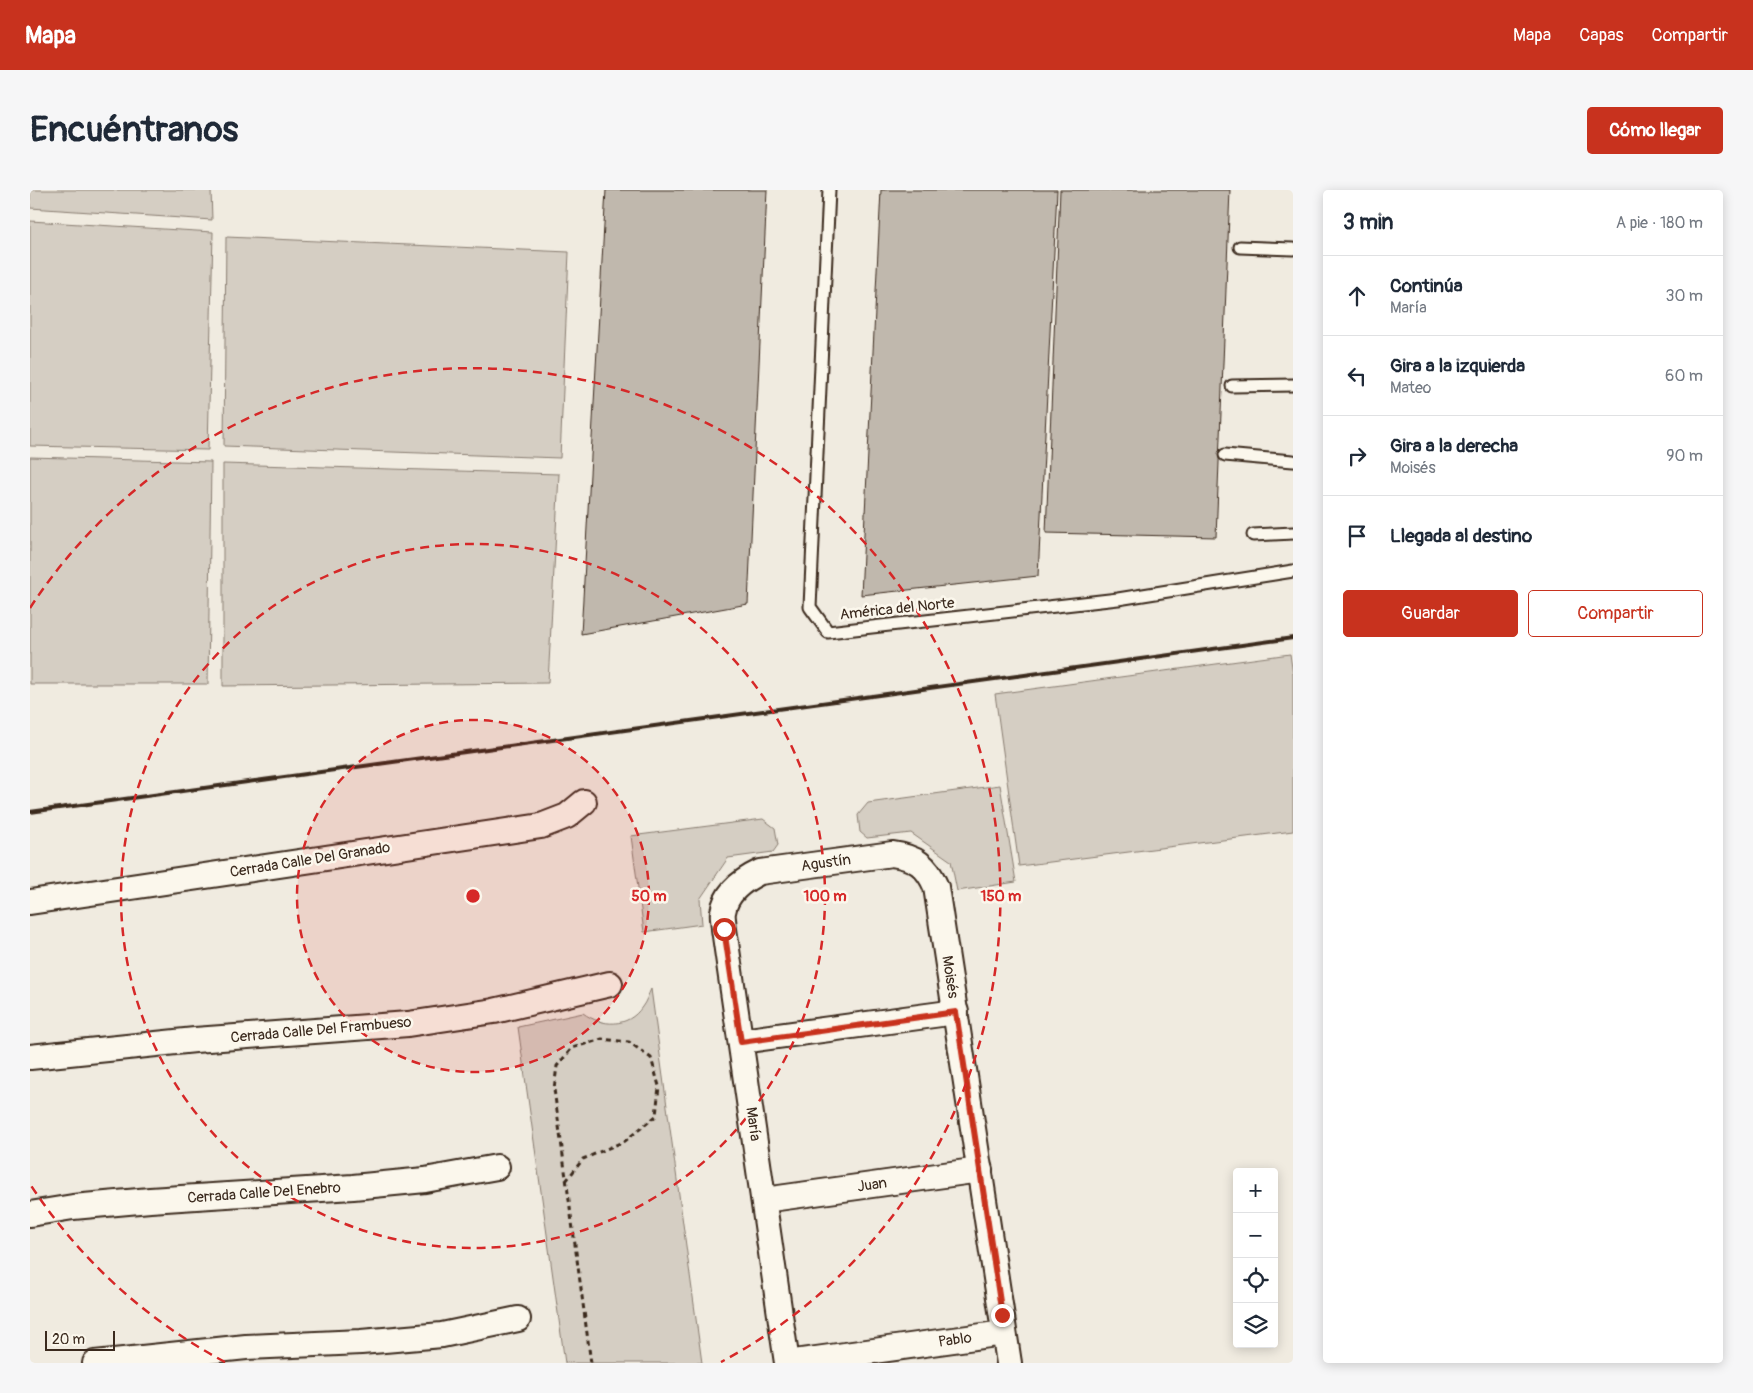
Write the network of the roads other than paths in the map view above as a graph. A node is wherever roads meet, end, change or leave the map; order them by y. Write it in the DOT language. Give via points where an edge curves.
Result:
graph roads {
  1 [pos="829,190"];
  2 [pos="1240,247"];
  3 [pos="1293,249"];
  4 [pos="1293,385"];
  5 [pos="1232,386"];
  6 [pos="1225,455"];
  7 [pos="1293,462"];
  8 [pos="1293,532"];
  9 [pos="1253,535"];
  10 [pos="1293,571"];
  11 [pos="584,802"];
  12 [pos="920,862"];
  13 [pos="735,888"];
  14 [pos="30,902"];
  15 [pos="610,984"];
  16 [pos="956,1012"];
  17 [pos="741,1042"];
  18 [pos="30,1057"];
  19 [pos="497,1167"];
  20 [pos="980,1170"];
  21 [pos="764,1200"];
  22 [pos="30,1214"];
  23 [pos="518,1319"];
  24 [pos="1004,1333"];
  25 [pos="95,1363"];
  26 [pos="787,1363"];
  27 [pos="1009,1363"];
  1 -- 10 [label="lane, América del Norte" via="810,607 828,632 1118,599"];
  2 -- 3 [label="lane"];
  4 -- 5 [label="lane"];
  6 -- 7 [label="lane"];
  8 -- 9 [label="lane"];
  11 -- 14 [label="street, Cerrada Calle Del Granado" via="567,816 541,826"];
  12 -- 13 [label="street, Agustín" via="892,854 760,872"];
  12 -- 16 [label="street, Moisés" via="932,876 936,887"];
  13 -- 17 [label="street, María" via="723,912"];
  15 -- 18 [label="street, Cerrada Calle Del Frambueso" via="494,1011 408,1024 195,1040"];
  16 -- 17 [label="street"];
  16 -- 20 [label="street, Moisés"];
  17 -- 21 [label="street, María"];
  19 -- 22 [label="street, Cerrada Calle Del Enebro" via="425,1180 150,1200"];
  20 -- 21 [label="street, Juan"];
  20 -- 24 [label="street, Moisés"];
  21 -- 26 [label="street, María"];
  23 -- 25 [label="street" via="442,1335 246,1347"];
  24 -- 26 [label="street, Pablo"];
  24 -- 27 [label="street, Moisés"];
}
